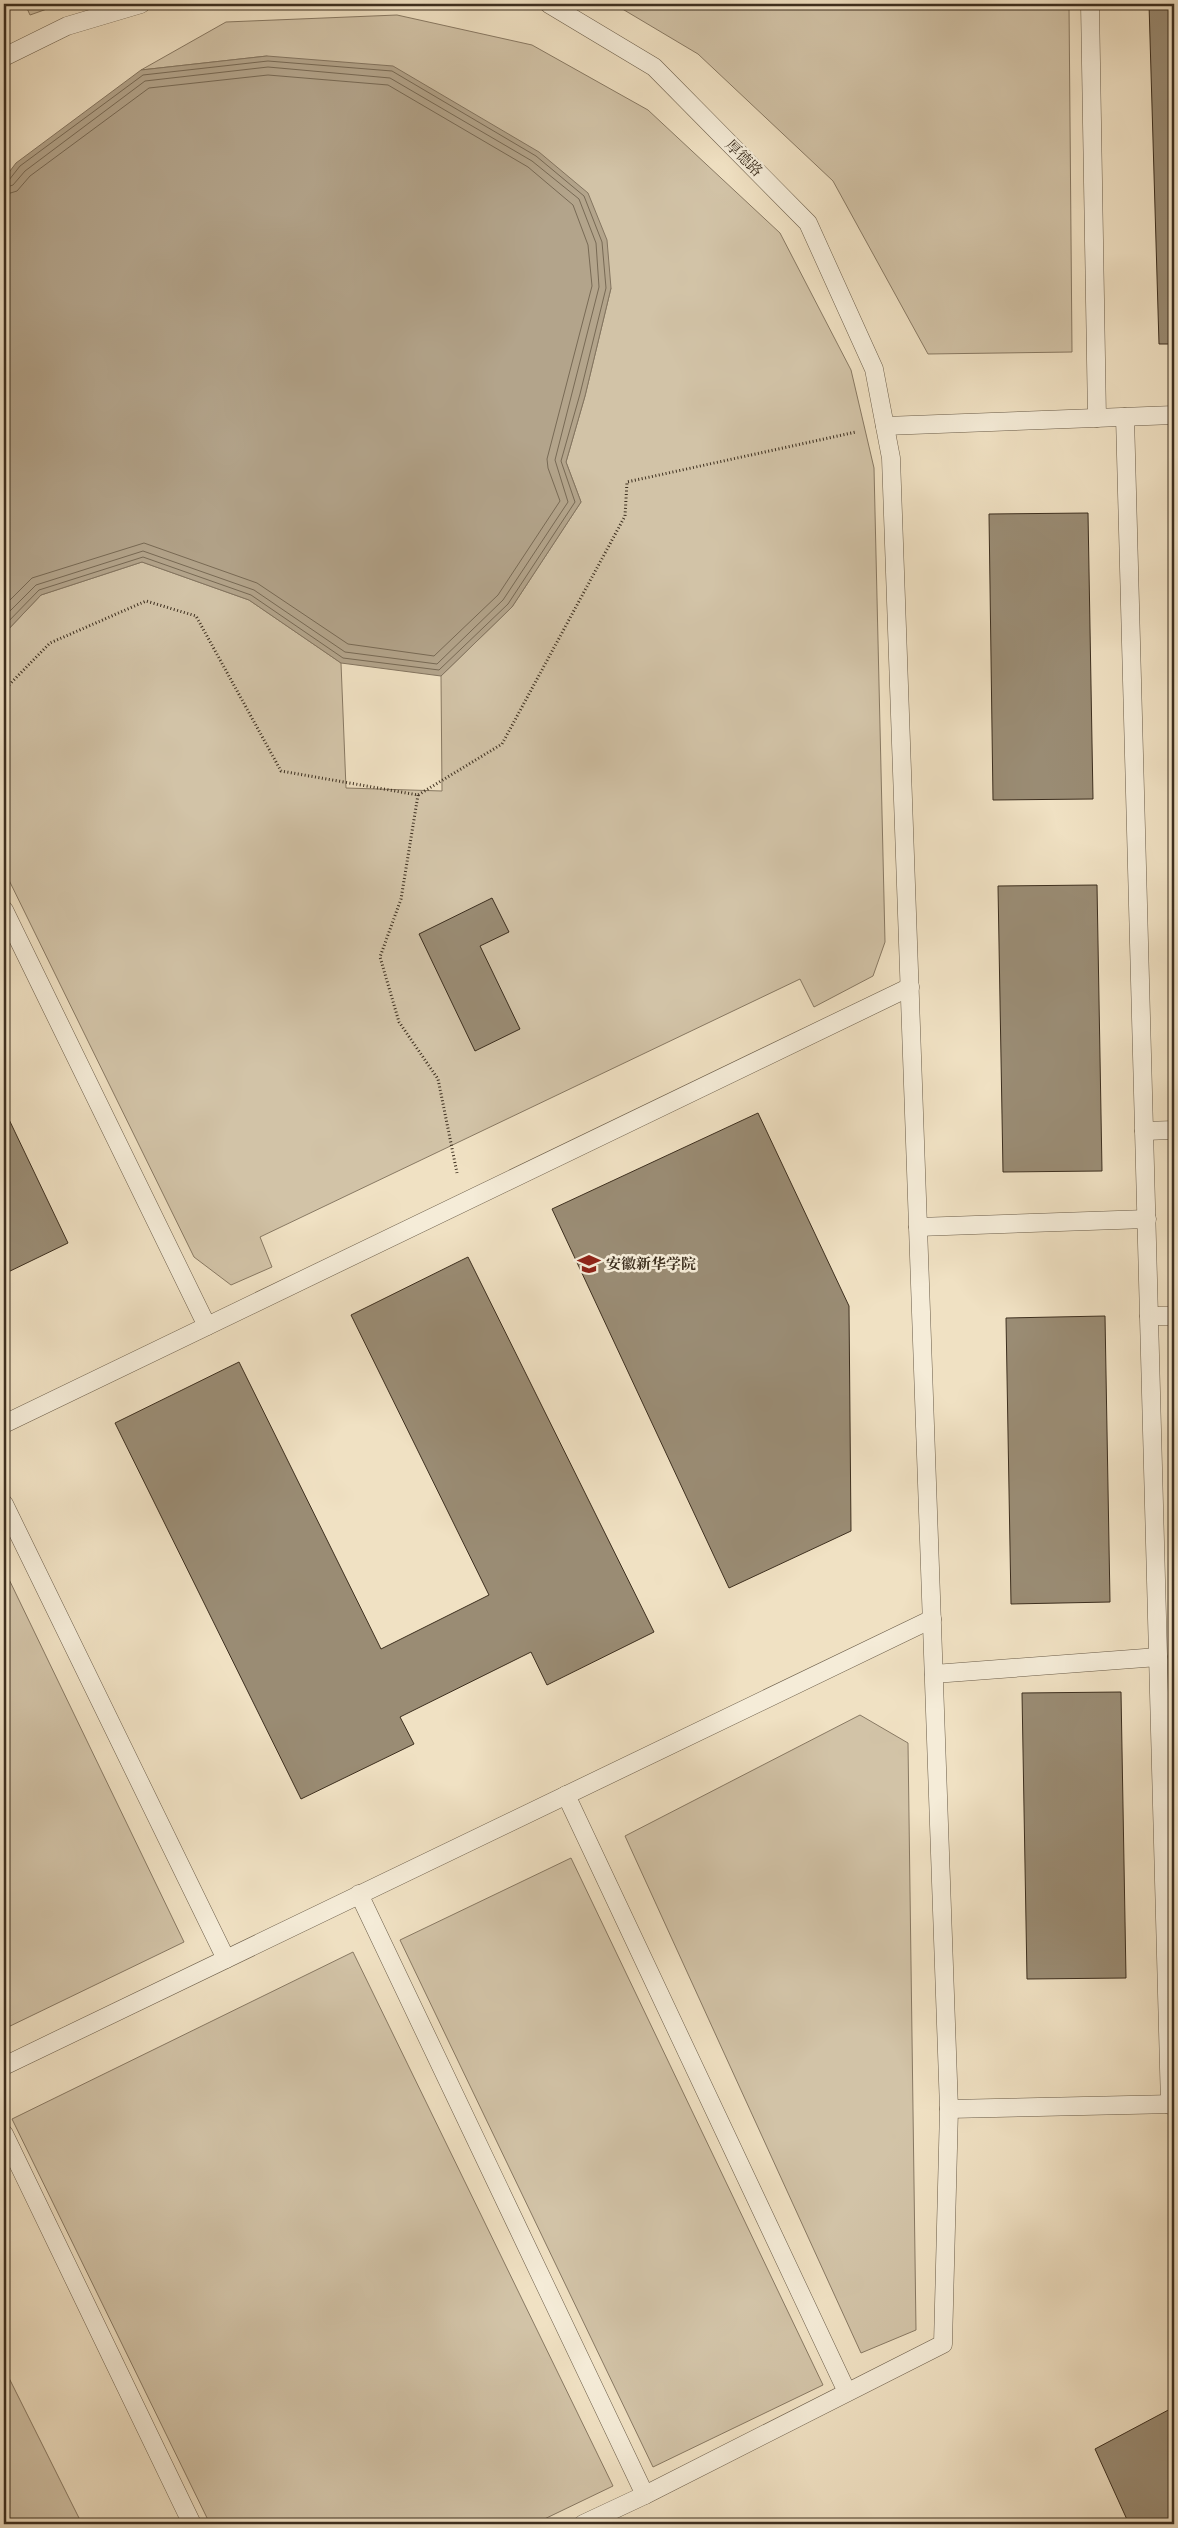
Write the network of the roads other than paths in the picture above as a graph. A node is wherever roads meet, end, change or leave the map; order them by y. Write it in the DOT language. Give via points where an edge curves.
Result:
graph roads {
  1 [pos="141,4"];
  2 [pos="549,4"];
  3 [pos="1090,4"];
  4 [pos="4,57"];
  5 [pos="1174,415"];
  6 [pos="1125,417"];
  7 [pos="1097,418"];
  8 [pos="885,426"];
  9 [pos="4,910"];
  10 [pos="910,987"];
  11 [pos="1174,1130"];
  12 [pos="1144,1131"];
  13 [pos="1147,1220"];
  14 [pos="918,1227"];
  15 [pos="1149,1316"];
  16 [pos="1174,1316"];
  17 [pos="206,1326"];
  18 [pos="4,1424"];
  19 [pos="4,1504"];
  20 [pos="932,1619"];
  21 [pos="1158,1657"];
  22 [pos="934,1674"];
  23 [pos="566,1794"];
  24 [pos="359,1894"];
  25 [pos="226,1959"];
  26 [pos="4,2066"];
  27 [pos="1172,2104"];
  28 [pos="949,2109"];
  29 [pos="4,2134"];
  30 [pos="847,2392"];
  31 [pos="645,2495"];
  32 [pos="192,2524"];
  33 [pos="583,2524"];
  1 -- 4 [label="lane" via="67,26"];
  2 -- 8 [label="lane, 厚德路" via="654,66 808,223 874,368"];
  3 -- 7 [label="lane"];
  5 -- 6 [label="lane"];
  6 -- 7 [label="lane"];
  6 -- 12 [label="lane"];
  7 -- 8 [label="lane"];
  8 -- 10 [label="lane, 厚德路" via="891,458"];
  9 -- 17 [label="lane"];
  10 -- 14 [label="lane, 厚德路"];
  10 -- 17 [label="lane"];
  11 -- 12 [label="lane"];
  12 -- 13 [label="lane"];
  13 -- 14 [label="lane"];
  13 -- 15 [label="lane"];
  14 -- 20 [label="lane, 厚德路"];
  15 -- 16 [label="lane"];
  15 -- 21 [label="lane"];
  17 -- 18 [label="lane"];
  19 -- 25 [label="lane"];
  20 -- 22 [label="lane, 厚德路"];
  20 -- 23 [label="lane"];
  21 -- 22 [label="lane"];
  21 -- 27 [label="lane"];
  22 -- 28 [label="lane, 厚德路"];
  23 -- 24 [label="lane"];
  23 -- 30 [label="lane"];
  24 -- 25 [label="lane"];
  24 -- 31 [label="lane"];
  25 -- 26 [label="lane"];
  27 -- 28 [label="lane"];
  28 -- 30 [label="lane, 厚德路" via="943,2344"];
  29 -- 32 [label="lane"];
  30 -- 31 [label="lane"];
  31 -- 33 [label="lane"];
}
